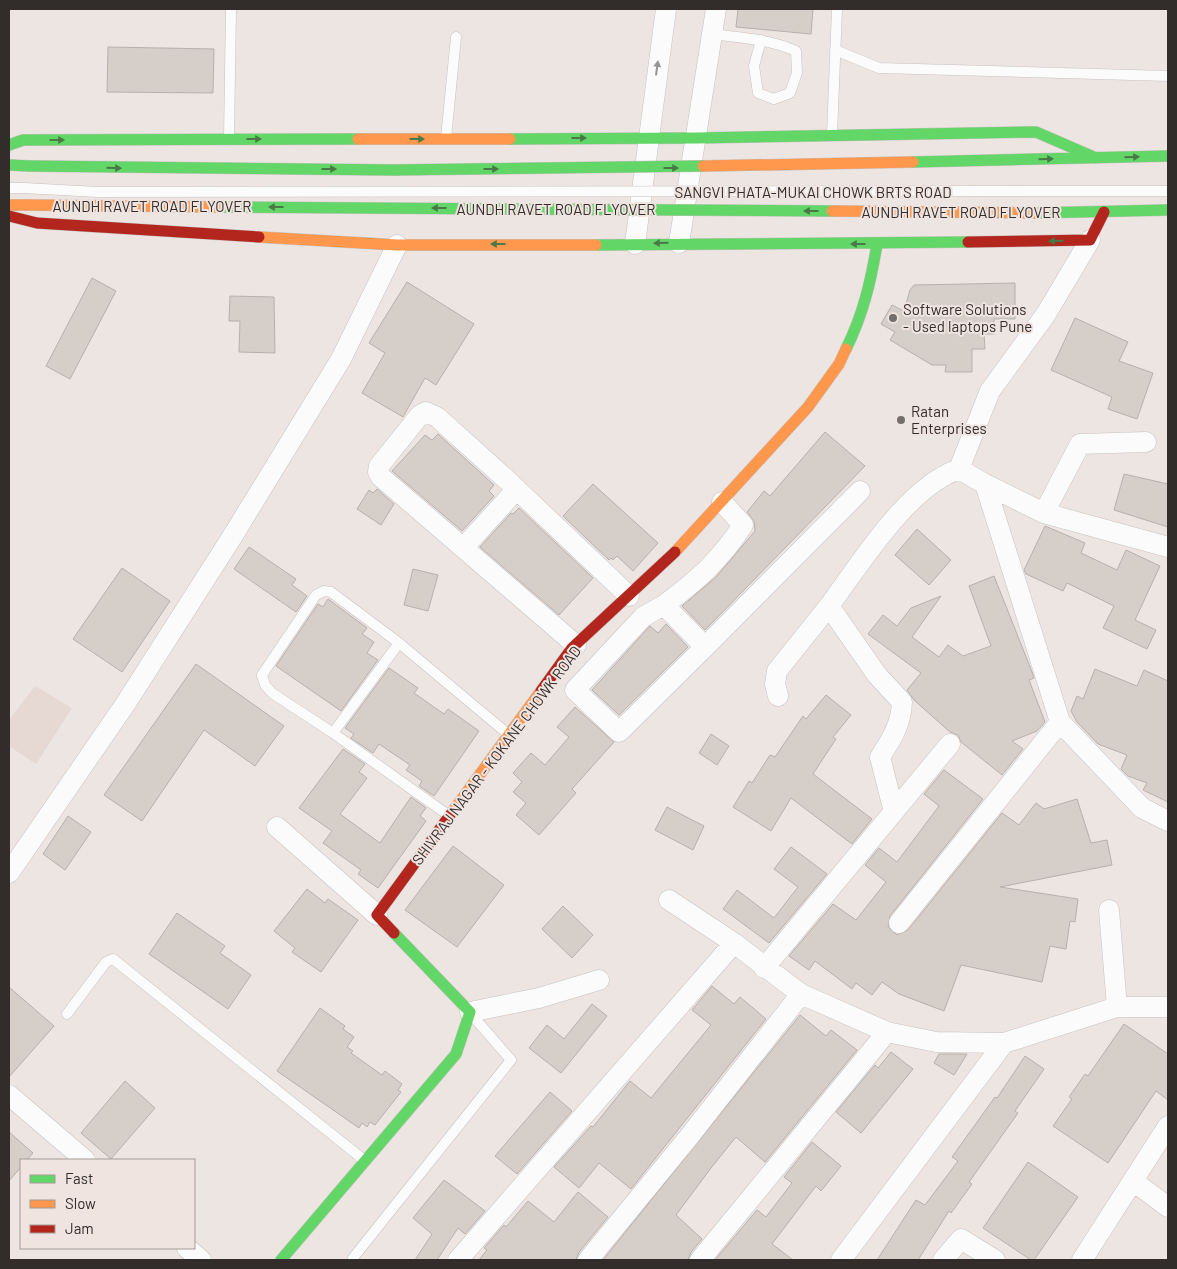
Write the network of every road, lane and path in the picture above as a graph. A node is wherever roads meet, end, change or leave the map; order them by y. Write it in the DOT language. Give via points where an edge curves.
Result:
graph roads {
  1 [pos="231,9"];
  2 [pos="716,9"];
  3 [pos="837,9"];
  4 [pos="663,10"];
  5 [pos="712,34"];
  6 [pos="456,37"];
  7 [pos="761,40"];
  8 [pos="835,50"];
  9 [pos="1168,76"];
  10 [pos="832,136"];
  11 [pos="446,138"];
  12 [pos="648,138"];
  13 [pos="697,138"];
  14 [pos="229,139"];
  15 [pos="9,145"];
  16 [pos="1168,156"];
  17 [pos="1096,158"];
  18 [pos="9,165"];
  19 [pos="9,188"];
  20 [pos="1168,191"];
  21 [pos="9,205"];
  22 [pos="1168,210"];
  23 [pos="1104,212"];
  24 [pos="9,216"];
  25 [pos="1090,240"];
  26 [pos="680,243"];
  27 [pos="635,244"];
  28 [pos="877,244"];
  29 [pos="397,245"];
  30 [pos="1146,442"];
  31 [pos="959,469"];
  32 [pos="985,484"];
  33 [pos="517,489"];
  34 [pos="860,491"];
  35 [pos="722,502"];
  36 [pos="1044,513"];
  37 [pos="464,547"];
  38 [pos="1168,547"];
  39 [pos="629,596"];
  40 [pos="664,605"];
  41 [pos="829,606"];
  42 [pos="399,643"];
  43 [pos="576,645"];
  44 [pos="705,647"];
  45 [pos="778,696"];
  46 [pos="1060,722"];
  47 [pos="333,733"];
  48 [pos="509,734"];
  49 [pos="950,744"];
  50 [pos="894,812"];
  51 [pos="1165,814"];
  52 [pos="450,816"];
  53 [pos="278,827"];
  54 [pos="9,873"];
  55 [pos="669,900"];
  56 [pos="1109,910"];
  57 [pos="377,915"];
  58 [pos="900,923"];
  59 [pos="734,943"];
  60 [pos="764,968"];
  61 [pos="599,980"];
  62 [pos="801,994"];
  63 [pos="1116,1007"];
  64 [pos="1168,1007"];
  65 [pos="470,1012"];
  66 [pos="67,1014"];
  67 [pos="887,1032"];
  68 [pos="1004,1043"];
  69 [pos="9,1095"];
  70 [pos="1168,1126"];
  71 [pos="84,1159"];
  72 [pos="364,1160"];
  73 [pos="1133,1181"];
  74 [pos="1168,1207"];
  75 [pos="188,1249"];
  76 [pos="353,1258"];
  77 [pos="201,1260"];
  78 [pos="281,1260"];
  79 [pos="458,1260"];
  80 [pos="588,1260"];
  81 [pos="700,1260"];
  82 [pos="841,1260"];
  83 [pos="943,1260"];
  84 [pos="995,1260"];
  85 [pos="1082,1260"];
  1 -- 14 [label="lane"];
  2 -- 5 [label="street"];
  3 -- 8 [label="lane"];
  12 -- 4 [label="street, one-way"];
  5 -- 7 [label="lane"];
  5 -- 13 [label="street"];
  6 -- 11 [label="lane"];
  7 -- 7 [label="lane" via="776,42 796,51 798,73 790,93 774,100 758,93 754,66"];
  8 -- 9 [label="lane" via="879,68"];
  8 -- 10 [label="lane"];
  10 -- 13 [label="street"];
  10 -- 17 [label="street" via="1036,132"];
  11 -- 12 [label="street, one-way"];
  14 -- 11 [label="street, one-way"];
  12 -- 13 [label="street"];
  12 -- 27 [label="street"];
  13 -- 26 [label="street"];
  15 -- 14 [label="street, one-way" via="23,140"];
  17 -- 16 [label="street, one-way"];
  18 -- 17 [label="street, one-way, bridge" via="183,170 671,168"];
  19 -- 20 [label="lane, SANGVI PHATA-MUKAI CHOWK BRTS ROAD, bridge" via="98,192"];
  23 -- 21 [label="street, AUNDH RAVET ROAD FLYOVER, one-way, bridge"];
  22 -- 23 [label="street, AUNDH RAVET ROAD FLYOVER"];
  23 -- 25 [label="street"];
  24 -- 29 [label="street" via="37,223"];
  25 -- 28 [label="street, one-way"];
  25 -- 31 [label="street" via="1046,314 990,390"];
  26 -- 27 [label="street, one-way"];
  28 -- 26 [label="street, one-way"];
  27 -- 29 [label="street, one-way"];
  28 -- 35 [label="street, SHIVRAJ NAGAR - KOKANE CHOWK ROAD" via="870,286 857,328 839,364 808,407"];
  29 -- 54 [label="street" via="341,359 232,538 126,703"];
  30 -- 36 [label="street" via="1080,444"];
  31 -- 32 [label="street"];
  31 -- 41 [label="street" via="945,474 894,517"];
  32 -- 36 [label="street"];
  32 -- 46 [label="street"];
  33 -- 37 [label="street"];
  33 -- 37 [label="street" via="437,417 426,412 420,415 379,466 378,472 384,481"];
  33 -- 39 [label="street"];
  34 -- 44 [label="street"];
  35 -- 39 [label="street, SHIVRAJ NAGAR - KOKANE CHOWK ROAD"];
  35 -- 40 [label="street" via="743,525 712,567"];
  36 -- 38 [label="street"];
  37 -- 43 [label="street"];
  39 -- 43 [label="street, SHIVRAJ NAGAR - KOKANE CHOWK ROAD"];
  40 -- 44 [label="street"];
  40 -- 44 [label="street" via="643,617 576,690 619,732"];
  41 -- 45 [label="street" via="777,671 775,684"];
  41 -- 50 [label="street" via="877,674 902,702 901,719 880,757"];
  42 -- 47 [label="lane"];
  42 -- 47 [label="lane" via="331,592 316,595 262,675 272,693"];
  42 -- 48 [label="lane"];
  43 -- 48 [label="street, SHIVRAJ NAGAR - KOKANE CHOWK ROAD"];
  46 -- 51 [label="street" via="1142,808"];
  46 -- 58 [label="street"];
  47 -- 52 [label="lane"];
  48 -- 52 [label="street, SHIVRAJ NAGAR - KOKANE CHOWK ROAD"];
  49 -- 50 [label="street"];
  50 -- 60 [label="street"];
  52 -- 57 [label="street, SHIVRAJ NAGAR - KOKANE CHOWK ROAD"];
  53 -- 57 [label="street"];
  55 -- 59 [label="street"];
  56 -- 63 [label="street"];
  57 -- 65 [label="street"];
  59 -- 60 [label="street"];
  59 -- 79 [label="street"];
  60 -- 62 [label="street"];
  61 -- 65 [label="street" via="539,998"];
  62 -- 67 [label="street"];
  62 -- 80 [label="street"];
  63 -- 64 [label="street"];
  63 -- 68 [label="street"];
  65 -- 72 [label="street" via="456,1054"];
  65 -- 76 [label="lane" via="511,1060"];
  66 -- 72 [label="lane" via="106,962 113,960"];
  67 -- 68 [label="street" via="936,1042"];
  67 -- 81 [label="street"];
  68 -- 82 [label="street"];
  69 -- 71 [label="street"];
  70 -- 73 [label="street"];
  72 -- 78 [label="street"];
  73 -- 74 [label="street"];
  73 -- 85 [label="street"];
  75 -- 77 [label="street"];
  83 -- 84 [label="street" via="962,1239"];
}
